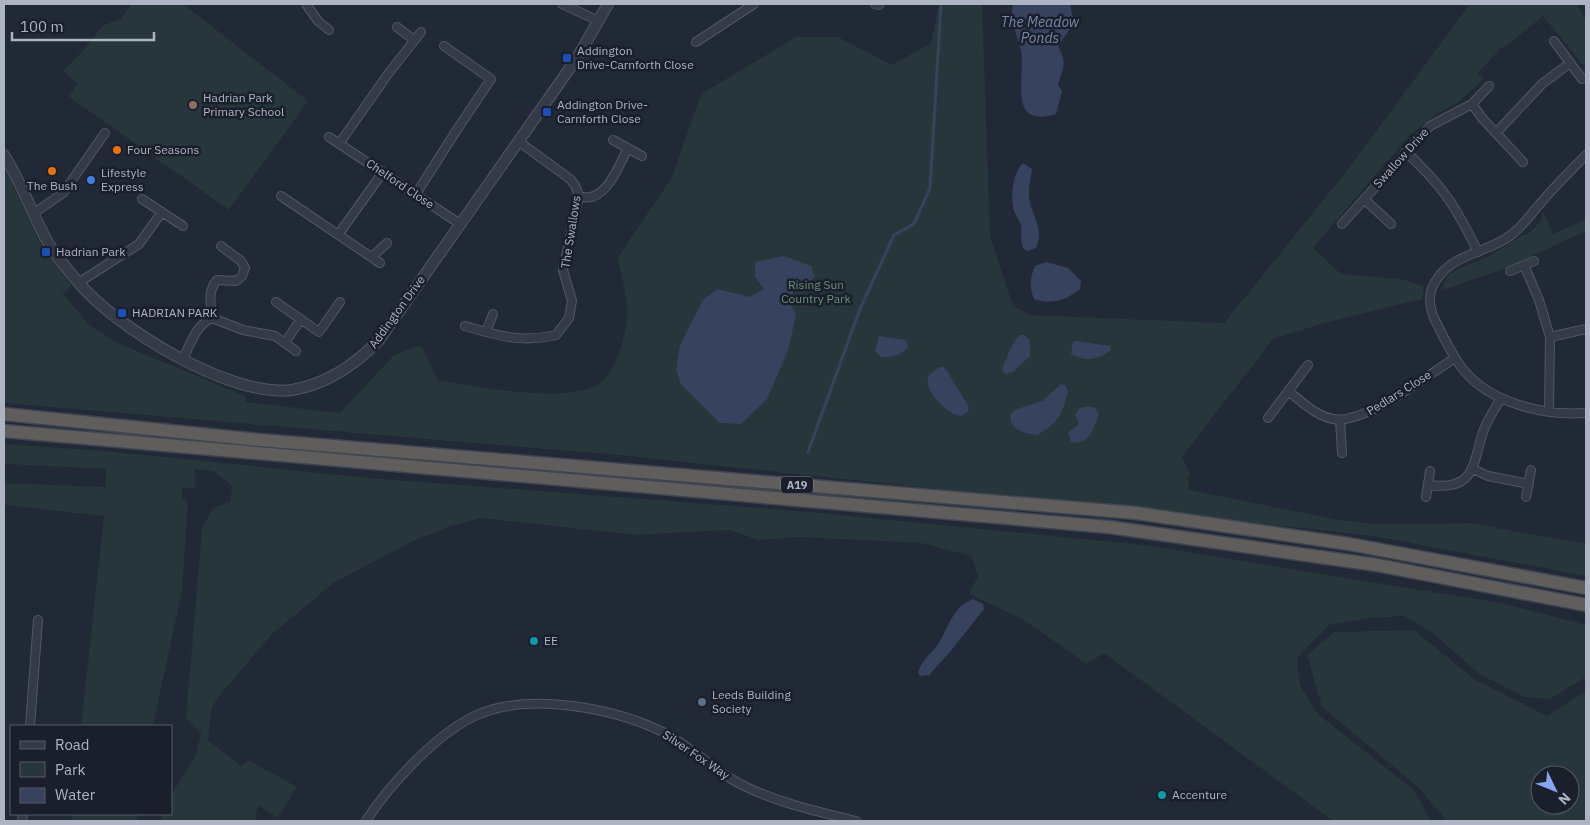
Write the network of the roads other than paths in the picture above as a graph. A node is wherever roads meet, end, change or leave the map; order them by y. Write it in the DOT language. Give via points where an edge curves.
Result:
graph roads {
  1 [pos="306,4"];
  2 [pos="562,4"];
  3 [pos="608,4"];
  4 [pos="754,4"];
  5 [pos="599,21"];
  6 [pos="397,28"];
  7 [pos="329,30"];
  8 [pos="420,32"];
  9 [pos="414,40"];
  10 [pos="1554,41"];
  11 [pos="696,42"];
  12 [pos="444,46"];
  13 [pos="1570,63"];
  14 [pos="1582,79"];
  15 [pos="1489,86"];
  16 [pos="1472,104"];
  17 [pos="105,132"];
  18 [pos="1496,133"];
  19 [pos="329,137"];
  20 [pos="613,140"];
  21 [pos="518,142"];
  22 [pos="339,144"];
  23 [pos="628,148"];
  24 [pos="1406,152"];
  25 [pos="4,155"];
  26 [pos="1586,155"];
  27 [pos="642,156"];
  28 [pos="1524,162"];
  29 [pos="383,172"];
  30 [pos="416,194"];
  31 [pos="281,196"];
  32 [pos="579,196"];
  33 [pos="142,199"];
  34 [pos="1364,199"];
  35 [pos="162,212"];
  36 [pos="34,214"];
  37 [pos="460,224"];
  38 [pos="1342,224"];
  39 [pos="1391,224"];
  40 [pos="183,226"];
  41 [pos="338,235"];
  42 [pos="386,243"];
  43 [pos="221,246"];
  44 [pos="1478,252"];
  45 [pos="372,257"];
  46 [pos="1534,261"];
  47 [pos="380,263"];
  48 [pos="1524,265"];
  49 [pos="1510,271"];
  50 [pos="78,283"];
  51 [pos="276,302"];
  52 [pos="340,302"];
  53 [pos="493,314"];
  54 [pos="212,318"];
  55 [pos="301,319"];
  56 [pos="465,326"];
  57 [pos="1586,329"];
  58 [pos="486,332"];
  59 [pos="1550,337"];
  60 [pos="286,342"];
  61 [pos="296,351"];
  62 [pos="1455,358"];
  63 [pos="183,359"];
  64 [pos="1308,365"];
  65 [pos="1288,391"];
  66 [pos="1501,398"];
  67 [pos="1549,410"];
  68 [pos="1586,413"];
  69 [pos="4,414"];
  70 [pos="1268,418"];
  71 [pos="1340,420"];
  72 [pos="4,431"];
  73 [pos="1342,453"];
  74 [pos="1473,470"];
  75 [pos="1531,470"];
  76 [pos="1430,471"];
  77 [pos="1529,484"];
  78 [pos="1428,485"];
  79 [pos="1426,497"];
  80 [pos="1526,497"];
  81 [pos="1586,588"];
  82 [pos="1586,605"];
  83 [pos="38,620"];
  84 [pos="30,725"];
  85 [pos="366,821"];
  86 [pos="856,821"];
  1 -- 7 [label="street"];
  2 -- 5 [label="street"];
  3 -- 5 [label="street, Addington Drive"];
  4 -- 11 [label="street"];
  5 -- 21 [label="street, Addington Drive"];
  6 -- 9 [label="street"];
  8 -- 9 [label="street"];
  9 -- 22 [label="street"];
  10 -- 13 [label="street"];
  12 -- 30 [label="street" via="491,79"];
  13 -- 14 [label="street"];
  13 -- 18 [label="street" via="1542,84"];
  15 -- 16 [label="street, Swallow Drive"];
  16 -- 18 [label="street"];
  16 -- 24 [label="street, Swallow Drive" via="1430,126"];
  17 -- 36 [label="street" via="63,193"];
  18 -- 28 [label="street"];
  19 -- 22 [label="street, Chelford Close"];
  20 -- 23 [label="street"];
  21 -- 32 [label="street, The Swallows" via="570,179"];
  21 -- 37 [label="street, Addington Drive"];
  22 -- 29 [label="street, Chelford Close"];
  23 -- 27 [label="street"];
  23 -- 32 [label="street" via="608,186 585,198"];
  24 -- 34 [label="street, Swallow Drive"];
  24 -- 44 [label="street" via="1448,196"];
  25 -- 36 [label="street, Addington Drive"];
  26 -- 44 [label="street" via="1517,230"];
  29 -- 30 [label="street, Chelford Close"];
  29 -- 41 [label="street"];
  30 -- 37 [label="street, Chelford Close"];
  31 -- 41 [label="street"];
  32 -- 58 [label="street, The Swallows" via="563,270 572,302 569,318 556,335 533,340"];
  33 -- 35 [label="street"];
  34 -- 38 [label="street, Swallow Drive"];
  34 -- 39 [label="street, Swallow Drive"];
  35 -- 40 [label="street"];
  35 -- 50 [label="street" via="139,244"];
  36 -- 50 [label="street, Addington Drive" via="47,241"];
  37 -- 63 [label="street, Addington Drive" via="379,340 360,360 342,372 313,386 264,390 240,384"];
  41 -- 45 [label="street"];
  42 -- 45 [label="street"];
  43 -- 54 [label="street" via="245,268 236,281 217,280 211,287"];
  44 -- 62 [label="street" via="1453,262 1436,280 1429,300 1434,319"];
  45 -- 47 [label="street"];
  46 -- 48 [label="street"];
  48 -- 49 [label="street"];
  48 -- 59 [label="street"];
  50 -- 63 [label="street, Addington Drive" via="121,323"];
  51 -- 55 [label="street"];
  52 -- 55 [label="street" via="319,332"];
  53 -- 58 [label="street"];
  54 -- 60 [label="street" via="243,330 270,334"];
  54 -- 63 [label="street" via="196,332"];
  55 -- 60 [label="street"];
  56 -- 58 [label="street, The Swallows"];
  57 -- 59 [label="street"];
  59 -- 67 [label="street"];
  60 -- 61 [label="street"];
  62 -- 66 [label="street" via="1463,369"];
  62 -- 71 [label="street, Pedlars Close" via="1376,408 1352,419"];
  64 -- 65 [label="street"];
  65 -- 70 [label="street"];
  65 -- 71 [label="street" via="1316,412"];
  66 -- 67 [label="street" via="1526,407"];
  66 -- 74 [label="street" via="1484,430"];
  67 -- 68 [label="street"];
  69 -- 81 [label="highway, A19" via="249,439 1136,514 1349,544"];
  71 -- 73 [label="street"];
  72 -- 82 [label="highway, A19" via="1108,527 1377,565"];
  74 -- 77 [label="street"];
  74 -- 78 [label="street" via="1456,484 1444,487"];
  75 -- 77 [label="street"];
  76 -- 78 [label="street"];
  77 -- 80 [label="street"];
  78 -- 79 [label="street"];
  83 -- 84 [label="street"];
  85 -- 86 [label="street, Silver Fox Way" via="403,774 455,728 490,710 541,704 604,711 634,719 670,736 742,785 770,798"];
}
